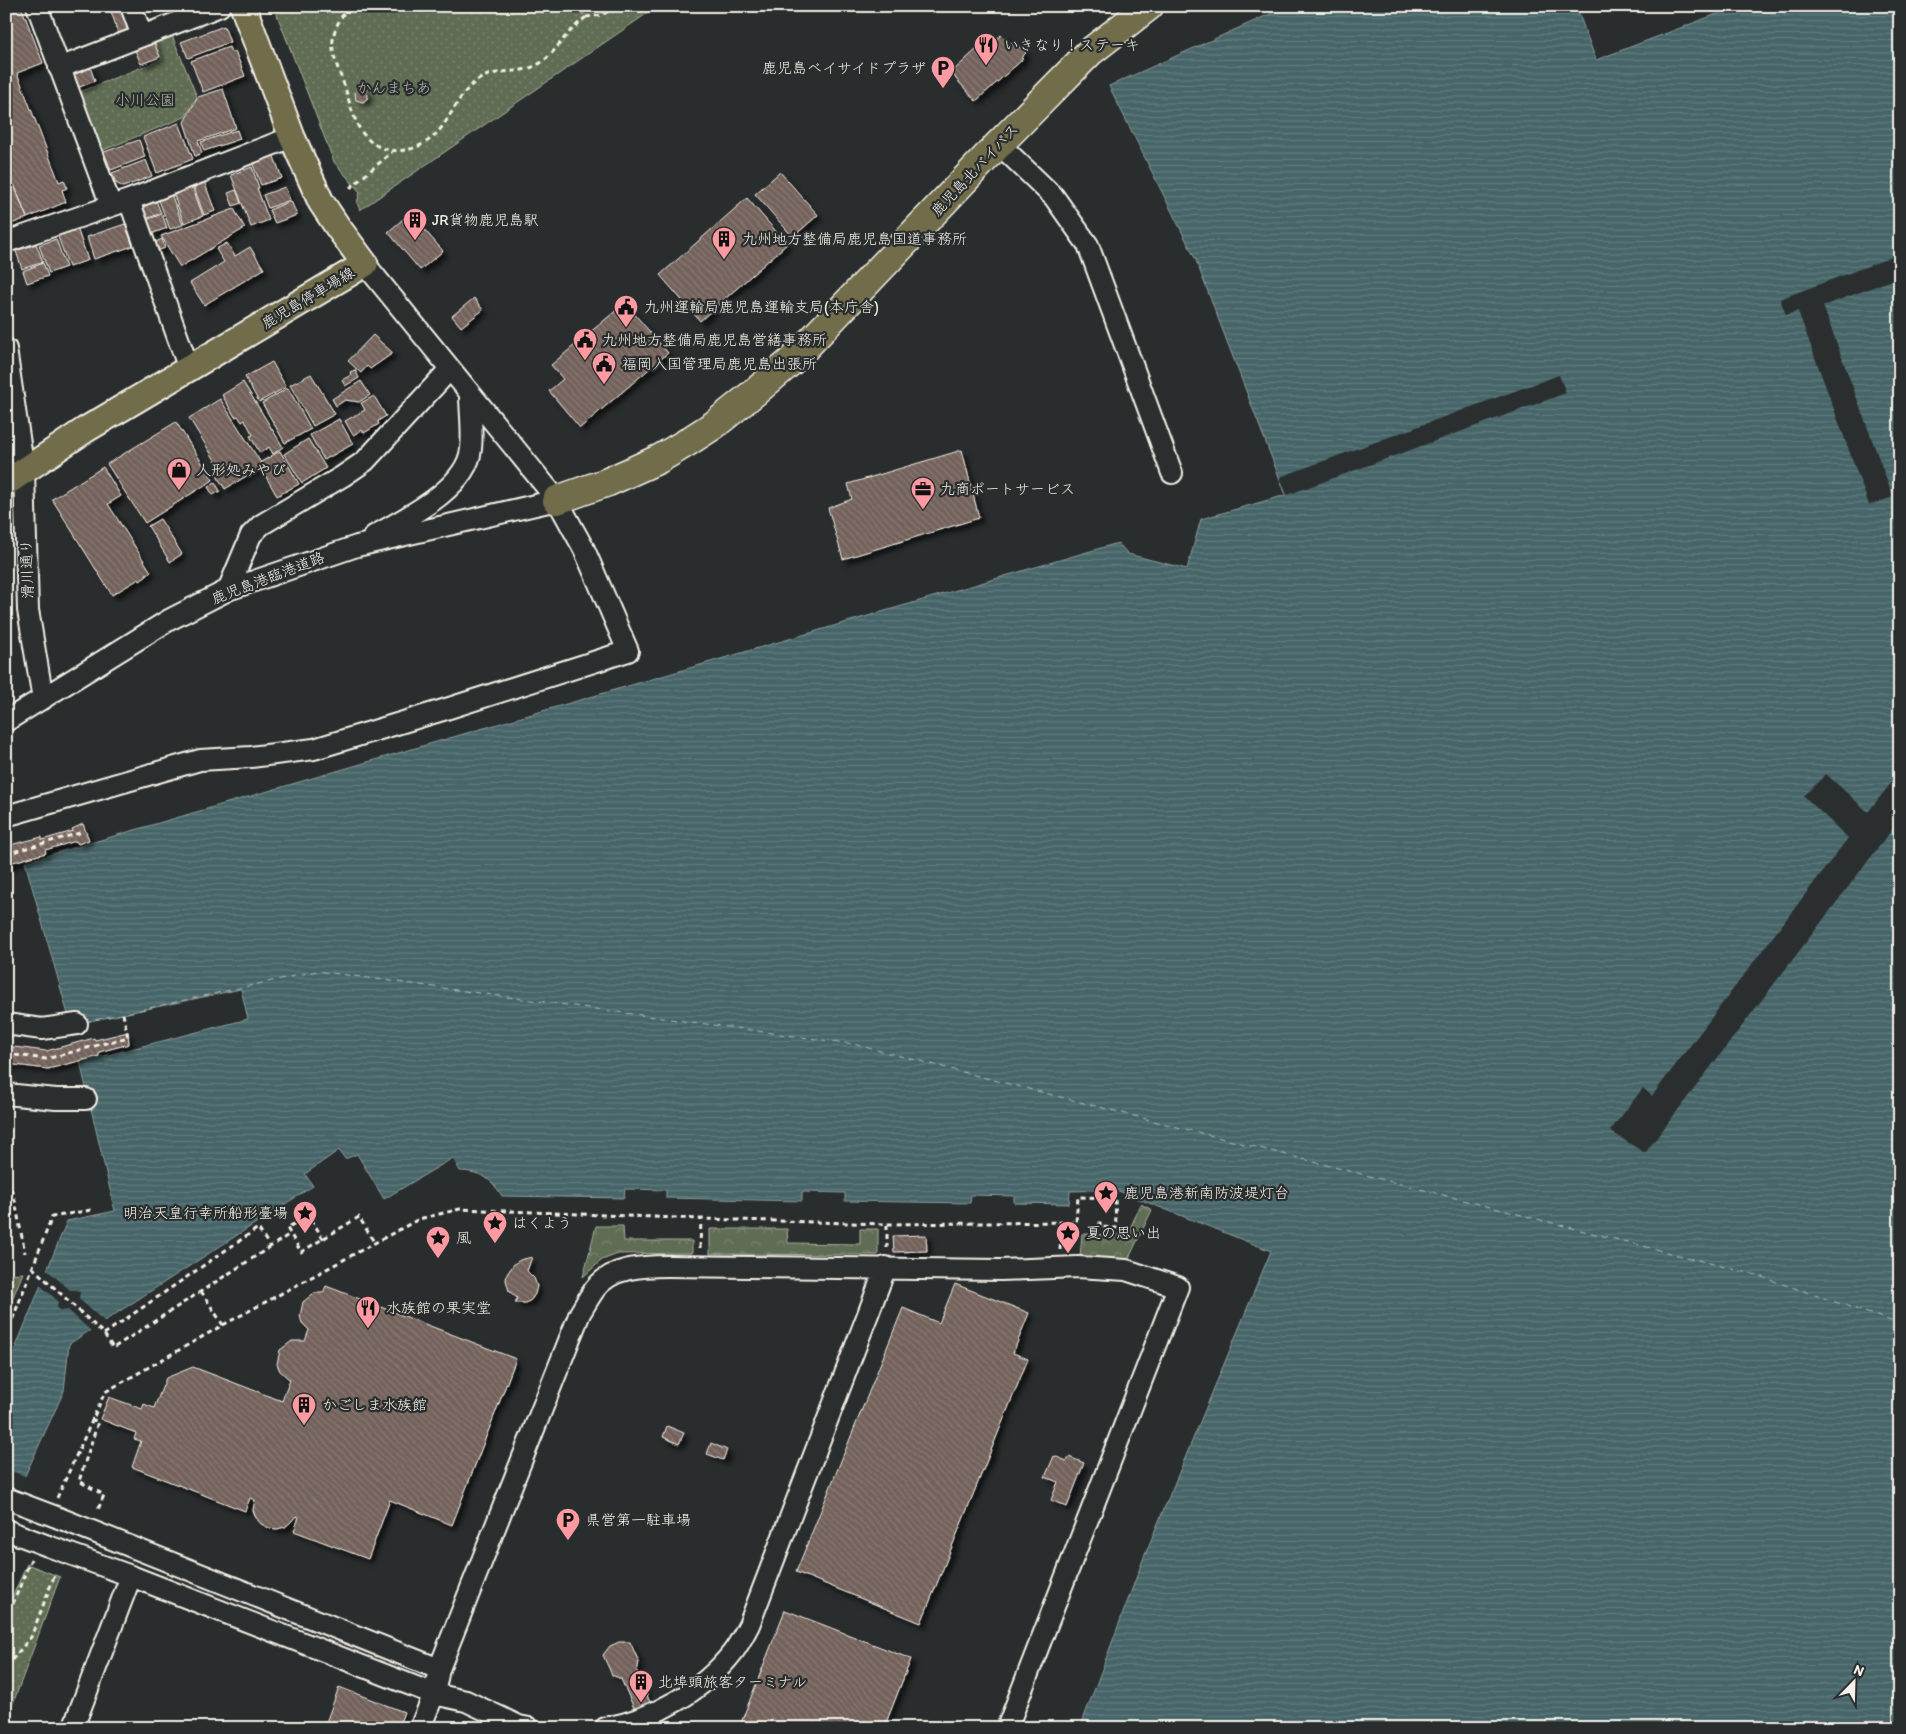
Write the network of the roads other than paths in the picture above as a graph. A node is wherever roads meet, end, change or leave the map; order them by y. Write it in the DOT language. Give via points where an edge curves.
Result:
graph roads {
  1 [pos="37,6"];
  2 [pos="131,6"];
  3 [pos="220,6"];
  4 [pos="243,6"];
  5 [pos="1149,6"];
  6 [pos="142,36"];
  7 [pos="60,68"];
  8 [pos="292,137"];
  9 [pos="999,144"];
  10 [pos="120,203"];
  11 [pos="6,242"];
  12 [pos="365,264"];
  13 [pos="6,349"];
  14 [pos="189,369"];
  15 [pos="450,369"];
  16 [pos="470,394"];
  17 [pos="1172,473"];
  18 [pos="15,477"];
  19 [pos="557,500"];
  20 [pos="357,546"];
  21 [pos="228,590"];
  22 [pos="42,699"];
  23 [pos="6,721"];
  24 [pos="6,816"];
  25 [pos="6,1024"];
  26 [pos="77,1024"];
  27 [pos="6,1094"];
  28 [pos="86,1099"];
  29 [pos="886,1268"];
  30 [pos="6,1498"];
  31 [pos="6,1530"];
  32 [pos="131,1576"];
  33 [pos="439,1669"];
  34 [pos="434,1694"];
  35 [pos="73,1728"];
  36 [pos="420,1728"];
  37 [pos="529,1728"];
  38 [pos="605,1728"];
  39 [pos="1006,1728"];
  1 -- 7 [label="street"];
  2 -- 6 [label="street"];
  3 -- 6 [label="street"];
  4 -- 8 [label="main road, 鹿児島停車場線"];
  5 -- 9 [label="highway, 鹿児島北バイパス" via="1090,52"];
  6 -- 7 [label="street"];
  7 -- 10 [label="street"];
  8 -- 10 [label="street"];
  8 -- 12 [label="main road, 鹿児島停車場線" via="321,202"];
  9 -- 17 [label="street" via="1054,197 1088,245"];
  9 -- 19 [label="highway, 鹿児島北バイパス" via="795,358 748,398 714,425 659,458 608,482"];
  10 -- 11 [label="street"];
  10 -- 14 [label="street"];
  12 -- 14 [label="main road, 鹿児島停車場線"];
  12 -- 15 [label="street"];
  13 -- 18 [label="street, 滑川通り"];
  14 -- 18 [label="main road, 鹿児島停車場線" via="85,430"];
  15 -- 16 [label="street"];
  15 -- 21 [label="street" via="365,461 261,525 252,535"];
  16 -- 19 [label="street"];
  16 -- 20 [label="street" via="471,449 467,467 427,505"];
  18 -- 22 [label="street, 滑川通り" via="28,610"];
  19 -- 20 [label="street, 鹿児島港臨港道路"];
  19 -- 24 [label="street" via="584,549 628,651 314,749 200,760"];
  20 -- 21 [label="street, 鹿児島港臨港道路"];
  21 -- 22 [label="street, 鹿児島港臨港道路" via="169,620"];
  22 -- 23 [label="street, 鹿児島港臨港道路"];
  25 -- 26 [label="street" via="42,1030"];
  27 -- 28 [label="street"];
  29 -- 33 [label="street" via="637,1266 610,1276 596,1288 580,1313"];
  29 -- 38 [label="street" via="749,1625 734,1651 689,1693 659,1710"];
  29 -- 39 [label="street" via="1000,1270 1078,1267 1126,1270 1178,1287"];
  30 -- 33 [label="street, bridge" via="56,1512"];
  31 -- 32 [label="street, bridge"];
  32 -- 34 [label="street"];
  32 -- 35 [label="street"];
  33 -- 34 [label="street"];
  34 -- 36 [label="street"];
  34 -- 37 [label="street" via="466,1701"];
}
